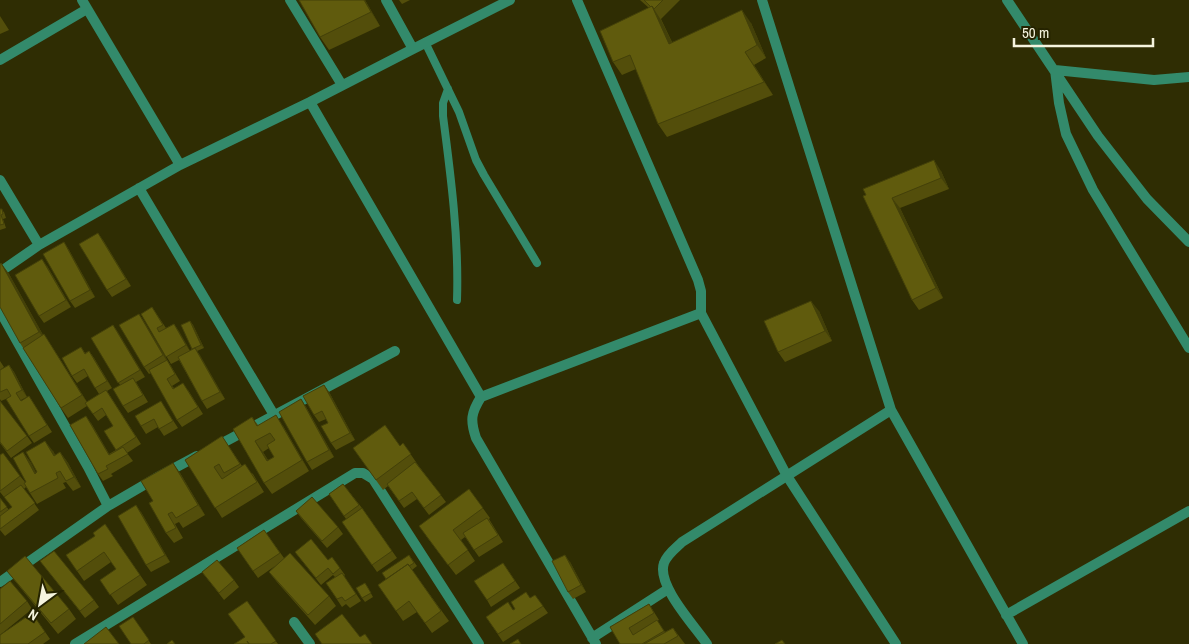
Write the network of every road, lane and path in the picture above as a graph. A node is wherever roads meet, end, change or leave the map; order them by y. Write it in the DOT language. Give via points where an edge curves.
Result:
graph roads {
  1 [pos="290,0"];
  2 [pos="386,0"];
  3 [pos="510,0"];
  4 [pos="577,0"];
  5 [pos="762,0"];
  6 [pos="1007,0"];
  7 [pos="84,4"];
  8 [pos="425,42"];
  9 [pos="412,48"];
  10 [pos="0,60"];
  11 [pos="1055,70"];
  12 [pos="1189,77"];
  13 [pos="342,85"];
  14 [pos="448,89"];
  15 [pos="310,102"];
  16 [pos="180,165"];
  17 [pos="0,180"];
  18 [pos="139,188"];
  19 [pos="1189,242"];
  20 [pos="39,245"];
  21 [pos="536,262"];
  22 [pos="0,272"];
  23 [pos="457,300"];
  24 [pos="0,311"];
  25 [pos="702,313"];
  26 [pos="1189,348"];
  27 [pos="395,351"];
  28 [pos="481,396"];
  29 [pos="892,410"];
  30 [pos="274,415"];
  31 [pos="787,476"];
  32 [pos="108,506"];
  33 [pos="1189,510"];
  34 [pos="0,582"];
  35 [pos="668,588"];
  36 [pos="1006,614"];
  37 [pos="294,622"];
  38 [pos="594,641"];
  39 [pos="75,644"];
  40 [pos="310,644"];
  41 [pos="479,644"];
  42 [pos="707,644"];
  43 [pos="896,644"];
  44 [pos="1023,644"];
  1 -- 13 [label="street"];
  2 -- 9 [label="street"];
  3 -- 8 [label="street"];
  4 -- 25 [label="street" via="698,280"];
  5 -- 29 [label="street"];
  6 -- 11 [label="street"];
  7 -- 10 [label="street"];
  7 -- 16 [label="street"];
  8 -- 9 [label="street"];
  8 -- 14 [label="lane"];
  9 -- 13 [label="street"];
  11 -- 12 [label="street" via="1154,80"];
  11 -- 19 [label="street" via="1098,136 1147,198"];
  11 -- 26 [label="street" via="1066,134 1085,174"];
  13 -- 15 [label="street"];
  14 -- 21 [label="lane" via="476,160"];
  14 -- 23 [label="lane" via="443,116 458,278"];
  15 -- 16 [label="street"];
  15 -- 28 [label="street"];
  16 -- 18 [label="street"];
  17 -- 20 [label="street"];
  18 -- 20 [label="street"];
  18 -- 30 [label="street"];
  20 -- 22 [label="street"];
  24 -- 32 [label="street"];
  25 -- 28 [label="street"];
  25 -- 31 [label="street"];
  27 -- 30 [label="street"];
  28 -- 38 [label="street" via="473,410 472,426 476,438"];
  29 -- 31 [label="street"];
  29 -- 36 [label="street"];
  30 -- 32 [label="street"];
  31 -- 35 [label="street" via="682,542 664,563"];
  31 -- 43 [label="street"];
  32 -- 34 [label="street"];
  33 -- 36 [label="street"];
  35 -- 38 [label="street"];
  35 -- 42 [label="street"];
  36 -- 44 [label="street"];
  37 -- 40 [label="street"];
  39 -- 41 [label="street" via="360,472 373,479"];
}
